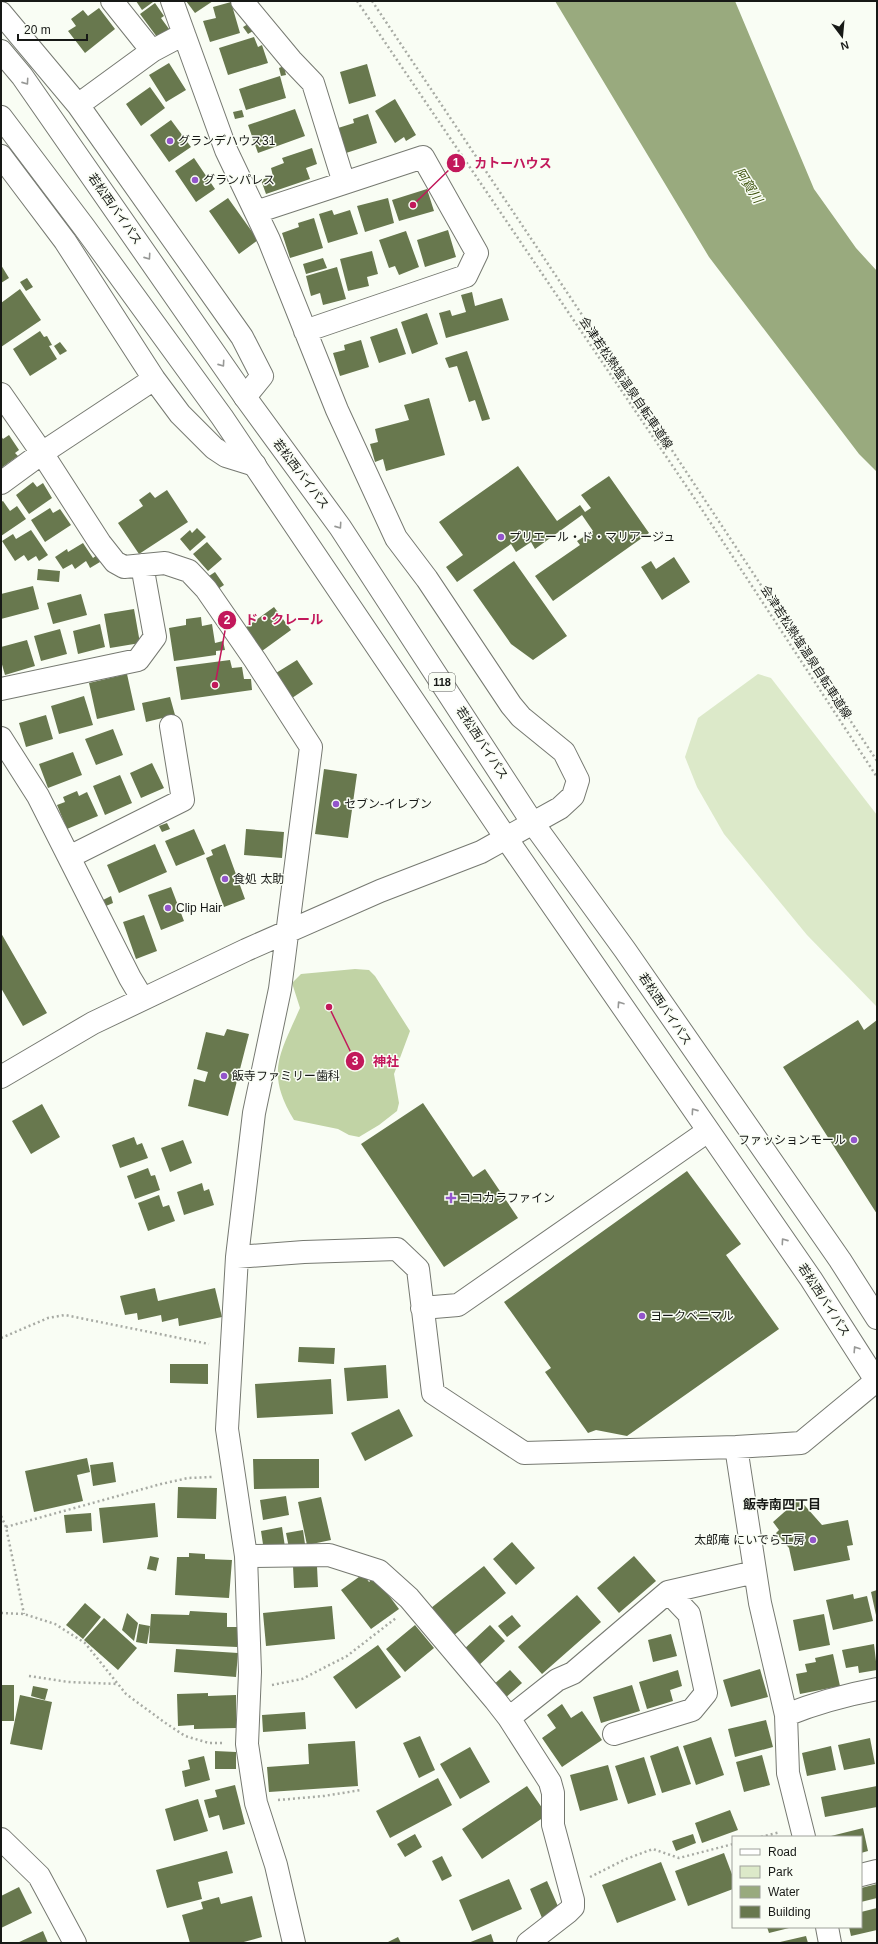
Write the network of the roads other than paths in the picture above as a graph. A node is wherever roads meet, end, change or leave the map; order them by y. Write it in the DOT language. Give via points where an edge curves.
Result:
graph roads {
  1 [pos="112,1"];
  2 [pos="172,1"];
  3 [pos="242,1"];
  4 [pos="1,14"];
  5 [pos="184,34"];
  6 [pos="1,51"];
  7 [pos="152,52"];
  8 [pos="78,105"];
  9 [pos="1,116"];
  10 [pos="1,156"];
  11 [pos="344,183"];
  12 [pos="256,212"];
  13 [pos="305,331"];
  14 [pos="154,379"];
  15 [pos="1,394"];
  16 [pos="245,397"];
  17 [pos="42,453"];
  18 [pos="255,466"];
  19 [pos="1,483"];
  20 [pos="142,565"];
  21 [pos="1,689"];
  22 [pos="171,726"];
  23 [pos="1,738"];
  24 [pos="532,822"];
  25 [pos="506,838"];
  26 [pos="69,856"];
  27 [pos="288,930"];
  28 [pos="142,998"];
  29 [pos="1,1077"];
  30 [pos="708,1131"];
  31 [pos="238,1257"];
  32 [pos="422,1308"];
  33 [pos="877,1318"];
  34 [pos="877,1381"];
  35 [pos="736,1447"];
  36 [pos="246,1556"];
  37 [pos="755,1572"];
  38 [pos="668,1592"];
  39 [pos="877,1689"];
  40 [pos="786,1715"];
  41 [pos="509,1718"];
  42 [pos="614,1734"];
  43 [pos="804,1836"];
  44 [pos="1,1839"];
  45 [pos="877,1870"];
  46 [pos="862,1875"];
  47 [pos="827,1928"];
  48 [pos="75,1943"];
  49 [pos="294,1943"];
  50 [pos="528,1943"];
  51 [pos="830,1943"];
  1 -- 7 [label="main road"];
  2 -- 5 [label="main road"];
  3 -- 11 [label="main road" via="291,60 314,83"];
  4 -- 8 [label="main road"];
  5 -- 7 [label="main road"];
  5 -- 12 [label="main road" via="226,150"];
  6 -- 16 [label="main road, 若松西バイパス / 118, one-way" via="22,76"];
  7 -- 8 [label="main road"];
  8 -- 16 [label="main road" via="242,337 262,376"];
  9 -- 18 [label="main road, 若松西バイパス / 118" via="89,233"];
  10 -- 14 [label="main road" via="65,241"];
  11 -- 12 [label="main road"];
  11 -- 13 [label="main road" via="423,157 477,253 466,276"];
  12 -- 13 [label="main road"];
  13 -- 24 [label="main road" via="336,410 396,538 427,579 511,705 521,717 564,752 570,762 578,780 572,796 560,808"];
  14 -- 17 [label="main road"];
  14 -- 18 [label="main road" via="180,414 214,448 226,456"];
  15 -- 17 [label="main road"];
  16 -- 24 [label="main road, 若松西バイパス / 118, one-way" via="340,527"];
  17 -- 19 [label="main road"];
  17 -- 20 [label="main road" via="115,562 124,567"];
  18 -- 25 [label="main road, 若松西バイパス / 118"];
  20 -- 21 [label="main road" via="155,637 138,660"];
  20 -- 27 [label="main road" via="165,563 189,571 194,576 206,589 255,660 311,747"];
  22 -- 26 [label="main road" via="182,800"];
  23 -- 26 [label="main road" via="38,796"];
  24 -- 25 [label="main road"];
  24 -- 33 [label="main road, 若松西バイパス / 118" via="625,950 840,1260"];
  25 -- 27 [label="main road" via="481,852"];
  30 -- 25 [label="main road, 若松西バイパス / 118, one-way"];
  26 -- 28 [label="main road"];
  27 -- 28 [label="main road"];
  27 -- 31 [label="main road" via="280,989 254,1113"];
  28 -- 29 [label="main road" via="92,1023"];
  30 -- 32 [label="main road" via="458,1305"];
  34 -- 30 [label="main road, 若松西バイパス / 118, one-way" via="811,1279"];
  31 -- 32 [label="main road" via="397,1249 418,1269"];
  31 -- 36 [label="main road" via="227,1428"];
  32 -- 35 [label="main road" via="433,1393 524,1453"];
  34 -- 35 [label="main road" via="801,1443"];
  35 -- 37 [label="main road"];
  36 -- 41 [label="main road" via="329,1555 379,1571 415,1604"];
  36 -- 49 [label="main road" via="249,1685 247,1744 256,1802 276,1865"];
  37 -- 38 [label="main road"];
  37 -- 40 [label="main road"];
  38 -- 41 [label="main road" via="573,1674 557,1680"];
  38 -- 42 [label="main road" via="689,1614 706,1693 692,1710"];
  39 -- 40 [label="main road" via="825,1700"];
  40 -- 43 [label="main road" via="788,1774"];
  41 -- 50 [label="main road" via="550,1782 553,1793 553,1825 573,1907"];
  44 -- 48 [label="main road" via="39,1876"];
  45 -- 46 [label="main road"];
  47 -- 51 [label="main road"];
}
